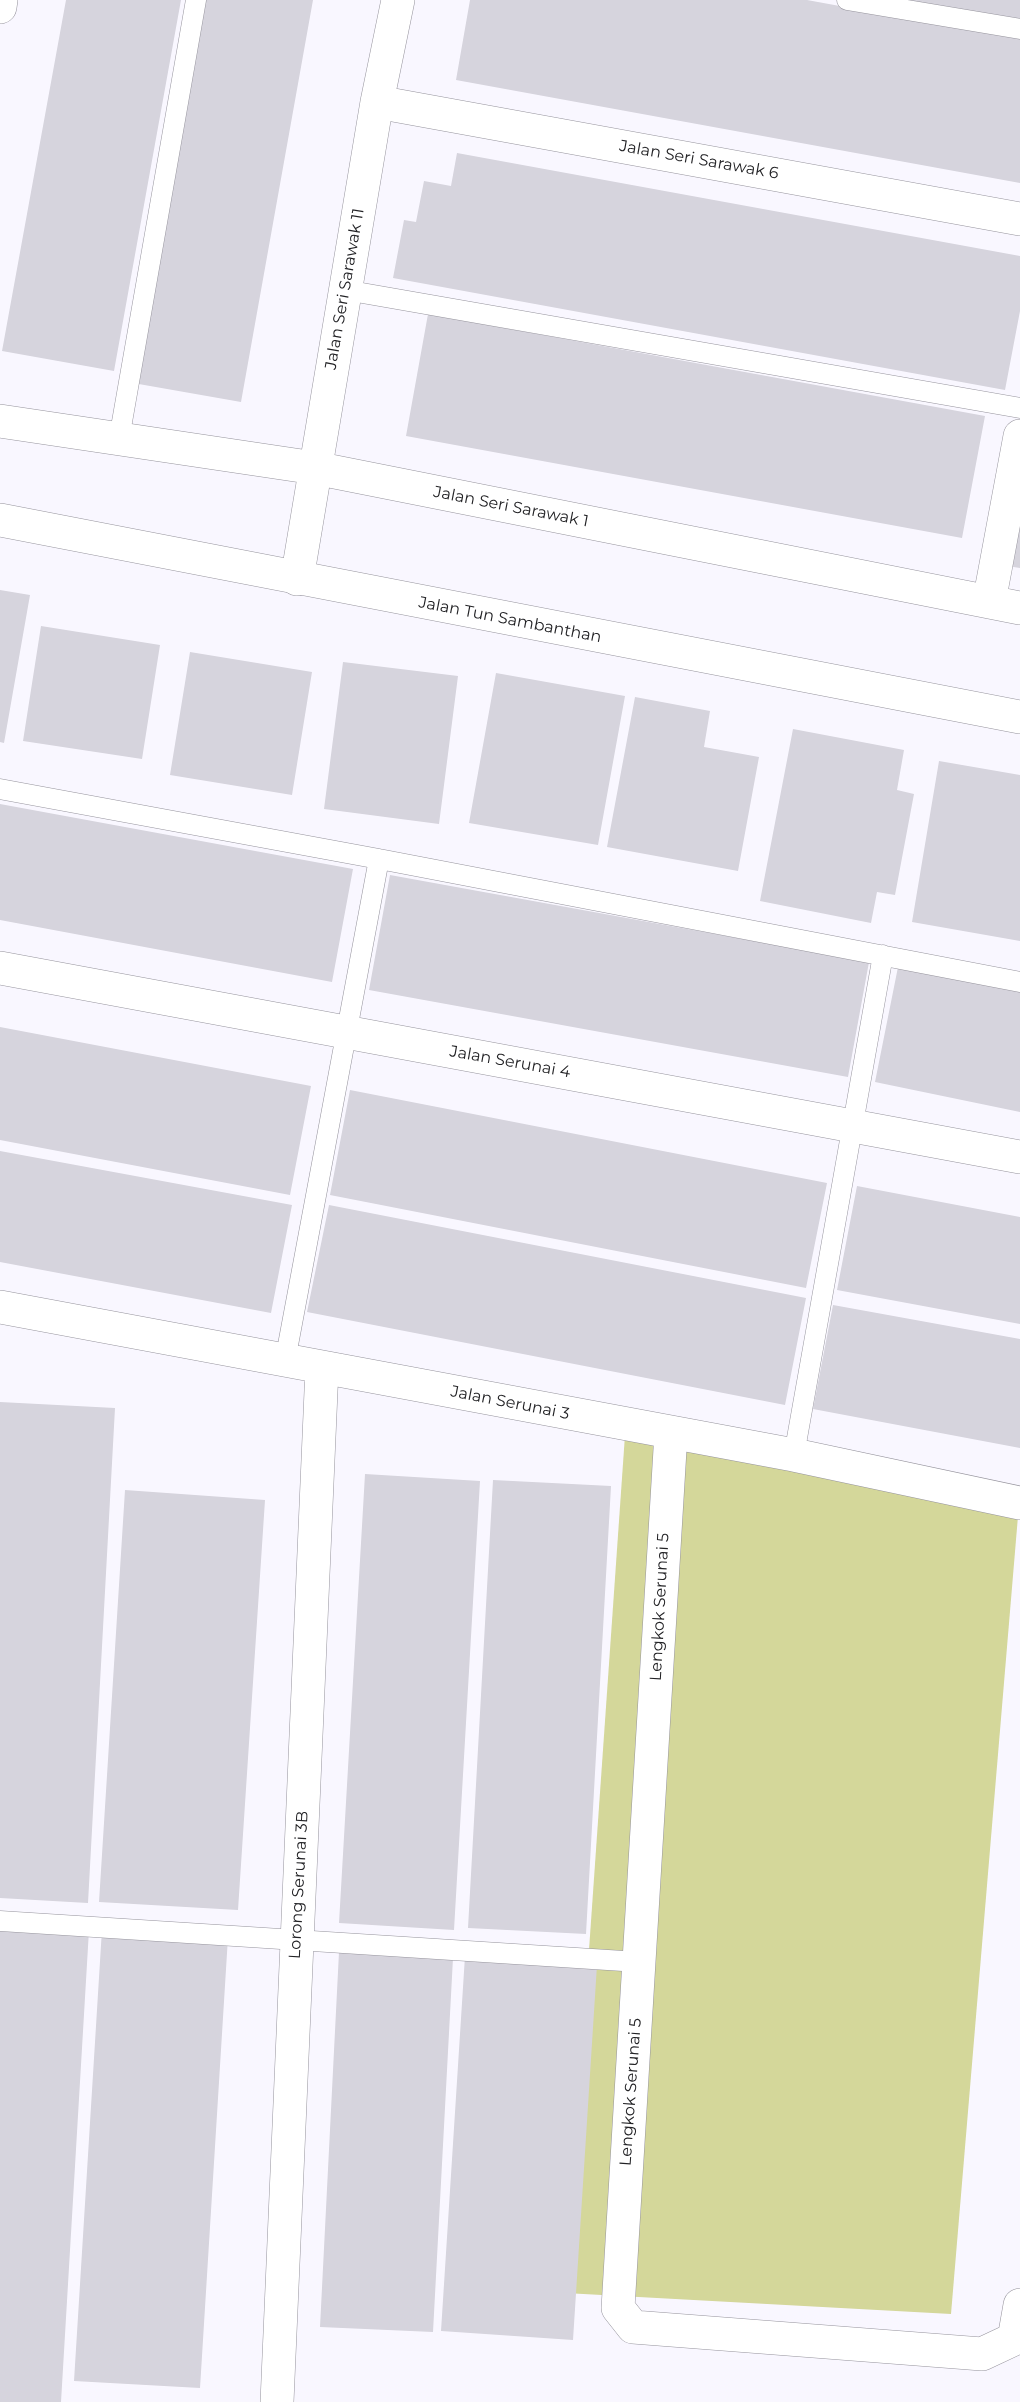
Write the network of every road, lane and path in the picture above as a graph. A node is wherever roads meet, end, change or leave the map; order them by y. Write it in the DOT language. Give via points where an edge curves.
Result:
graph roads {
  1 [pos="1,0"];
  2 [pos="196,0"];
  3 [pos="398,0"];
  4 [pos="847,0"];
  5 [pos="0,7"];
  6 [pos="1020,29"];
  7 [pos="377,102"];
  8 [pos="1020,219"];
  9 [pos="345,290"];
  10 [pos="1020,408"];
  11 [pos="0,421"];
  12 [pos="1020,436"];
  13 [pos="119,439"];
  14 [pos="315,468"];
  15 [pos="0,520"];
  16 [pos="297,579"];
  17 [pos="1005,605"];
  18 [pos="1020,717"];
  19 [pos="0,789"];
  20 [pos="379,859"];
  21 [pos="883,955"];
  22 [pos="0,968"];
  23 [pos="1020,982"];
  24 [pos="347,1032"];
  25 [pos="853,1126"];
  26 [pos="1020,1156"];
  27 [pos="0,1308"];
  28 [pos="285,1361"];
  29 [pos="322,1368"];
  30 [pos="671,1433"];
  31 [pos="794,1455"];
  32 [pos="1020,1503"];
  33 [pos="0,1921"];
  34 [pos="297,1940"];
  35 [pos="639,1962"];
  36 [pos="1020,2305"];
  37 [pos="277,2402"];
  1 -- 5 [label="street"];
  2 -- 13 [label="lane"];
  3 -- 7 [label="street, Jalan Seri Sarawak 11"];
  4 -- 6 [label="lane"];
  7 -- 8 [label="street, Jalan Seri Sarawak 6"];
  7 -- 9 [label="street, Jalan Seri Sarawak 11"];
  9 -- 10 [label="lane"];
  9 -- 14 [label="street, Jalan Seri Sarawak 11"];
  11 -- 13 [label="street, Jalan Seri Sarawak 1"];
  12 -- 17 [label="street"];
  13 -- 14 [label="street, Jalan Seri Sarawak 1"];
  14 -- 16 [label="street, Jalan Seri Sarawak 11"];
  14 -- 17 [label="street, Jalan Seri Sarawak 1"];
  15 -- 16 [label="street, Jalan Tun Sambanthan"];
  16 -- 18 [label="street, Jalan Tun Sambanthan"];
  19 -- 20 [label="lane"];
  20 -- 21 [label="lane"];
  20 -- 24 [label="lane"];
  21 -- 23 [label="lane"];
  21 -- 25 [label="lane"];
  22 -- 24 [label="street, Jalan Serunai 4"];
  24 -- 25 [label="street, Jalan Serunai 4"];
  24 -- 28 [label="lane"];
  25 -- 26 [label="street, Jalan Serunai 4"];
  25 -- 31 [label="lane"];
  27 -- 28 [label="street, Jalan Serunai 3"];
  28 -- 29 [label="street, Jalan Serunai 3"];
  29 -- 30 [label="street, Jalan Serunai 3"];
  29 -- 34 [label="street, Lorong Serunai 3B"];
  30 -- 31 [label="street, Jalan Serunai 3"];
  30 -- 35 [label="street, Lengkok Serunai 5"];
  31 -- 32 [label="street, Jalan Serunai 3"];
  33 -- 34 [label="lane"];
  34 -- 35 [label="lane"];
  34 -- 37 [label="street, Lorong Serunai 3B"];
  35 -- 36 [label="street, Lengkok Serunai 5" via="618,2308 633,2327 982,2354 1014,2339"];
}
